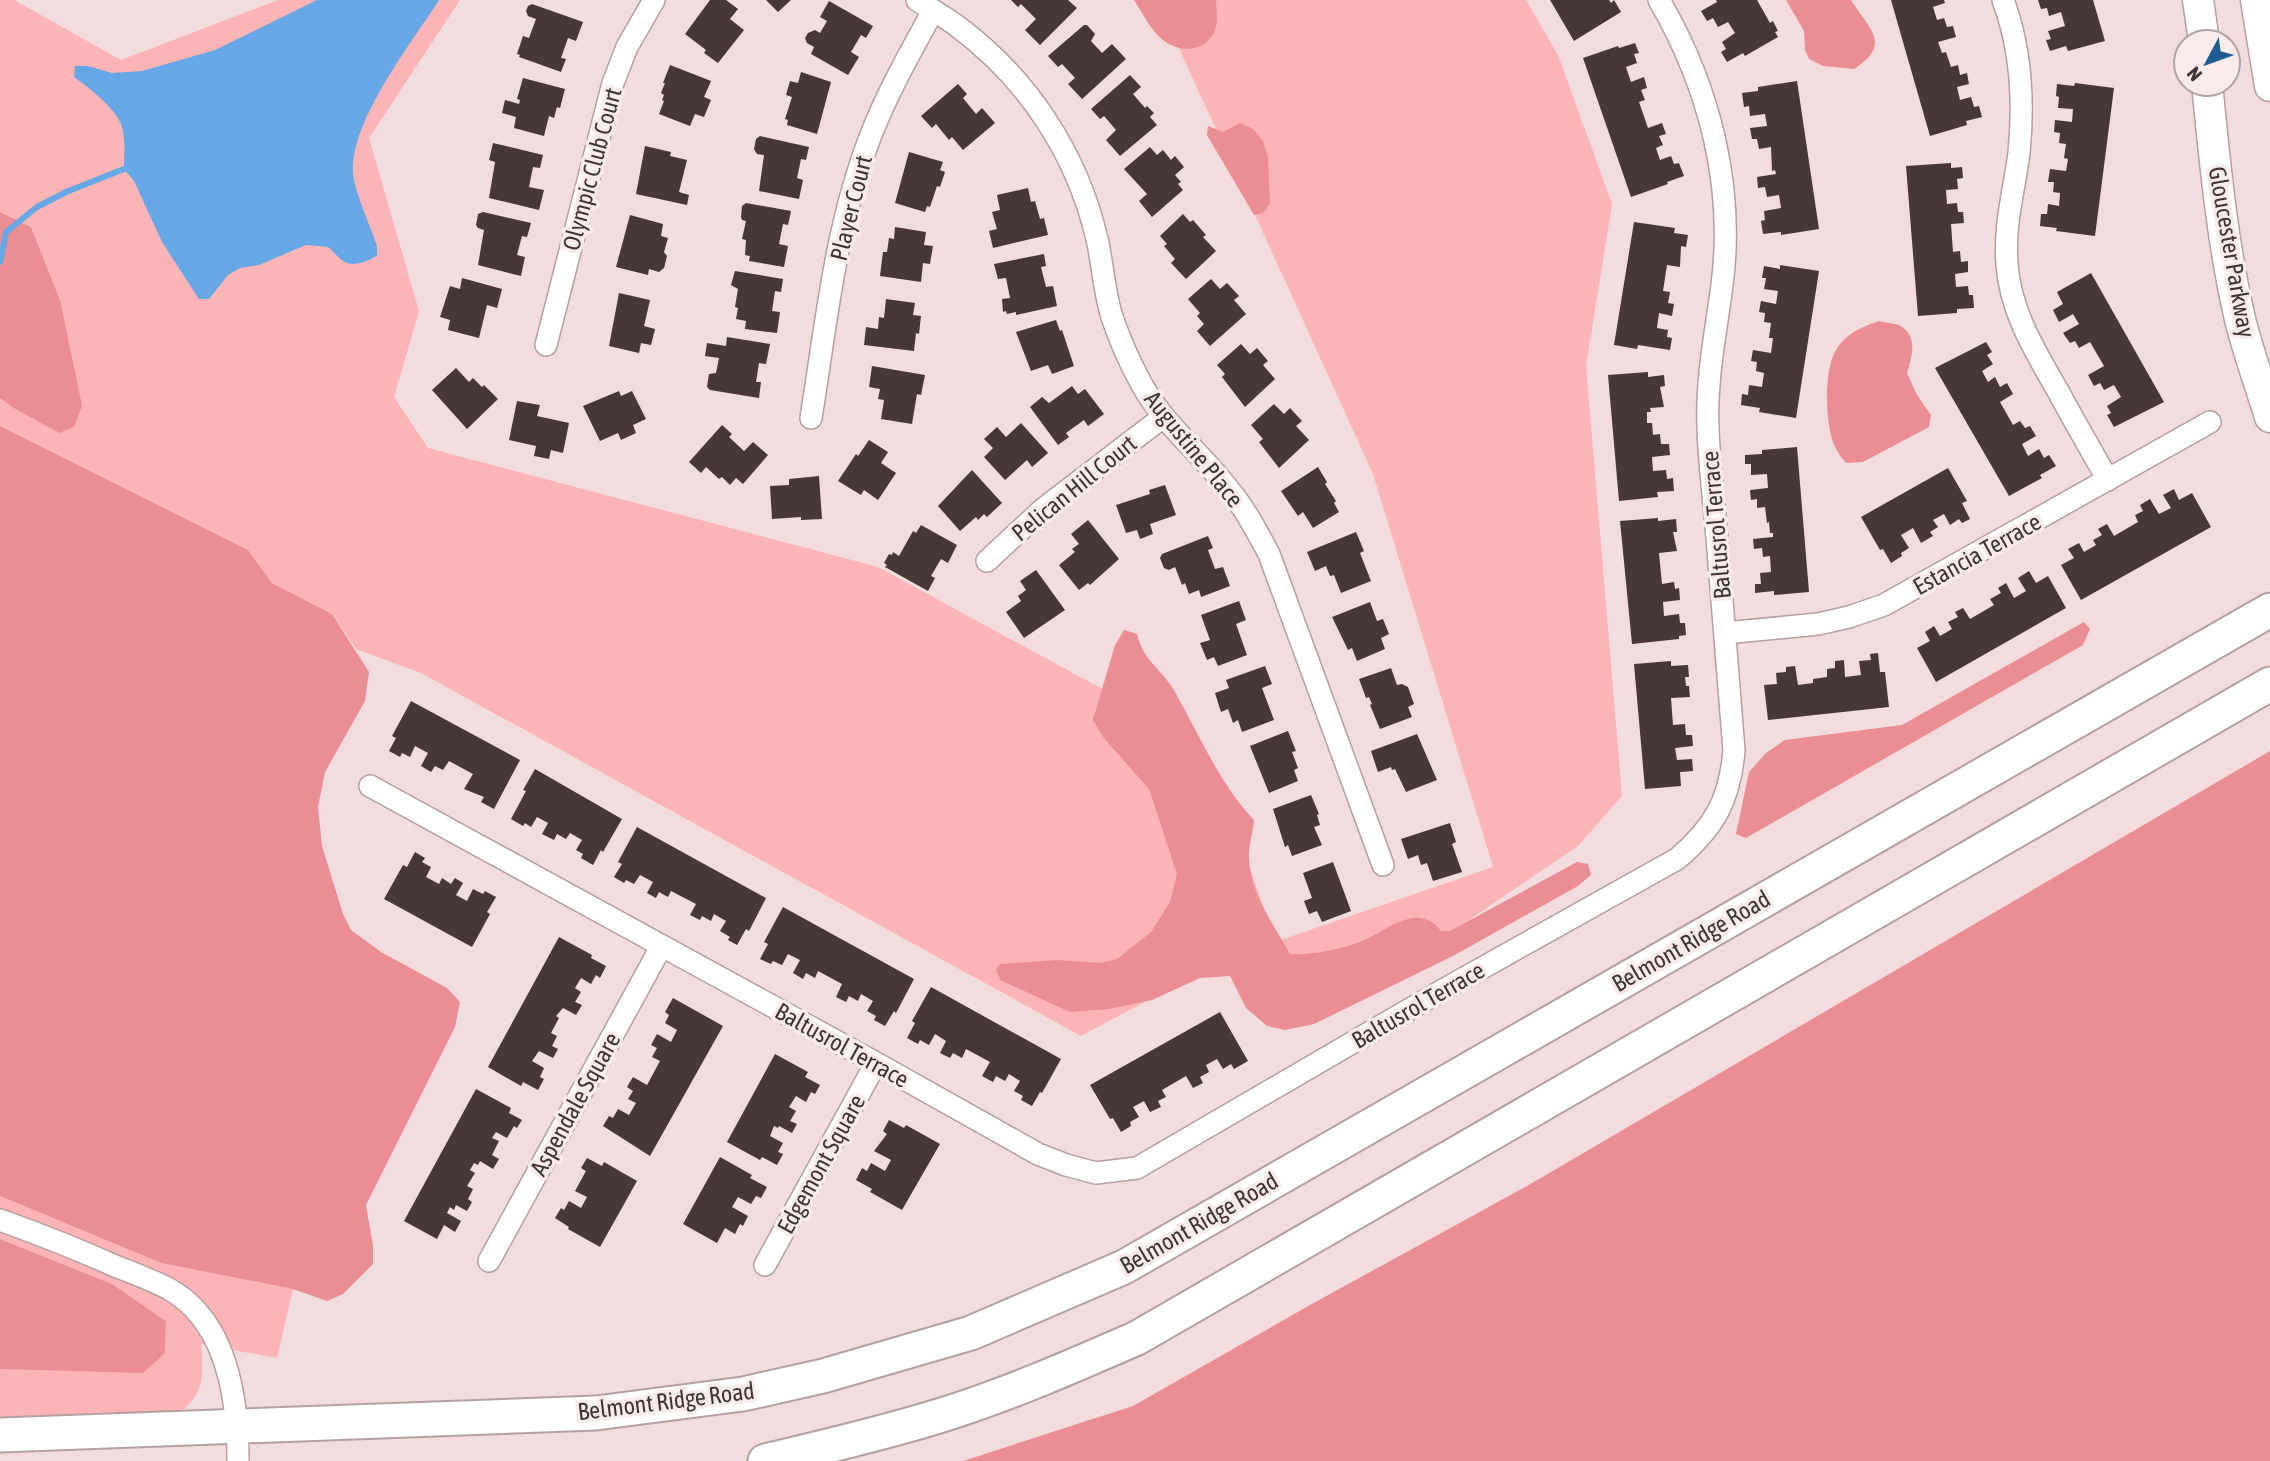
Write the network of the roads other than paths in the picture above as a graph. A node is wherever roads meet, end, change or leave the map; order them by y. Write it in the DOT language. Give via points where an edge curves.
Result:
graph roads {
  1 [pos="654,0"];
  2 [pos="1659,0"];
  3 [pos="2003,0"];
  4 [pos="2198,0"];
  5 [pos="2256,0"];
  6 [pos="925,6"];
  7 [pos="2202,28"];
  8 [pos="2270,86"];
  9 [pos="2208,98"];
  10 [pos="546,345"];
  11 [pos="1163,417"];
  12 [pos="2270,417"];
  13 [pos="811,418"];
  14 [pos="2210,422"];
  15 [pos="2108,480"];
  16 [pos="987,561"];
  17 [pos="2270,610"];
  18 [pos="1725,633"];
  19 [pos="2270,684"];
  20 [pos="370,786"];
  21 [pos="1383,865"];
  22 [pos="661,947"];
  23 [pos="876,1063"];
  24 [pos="0,1220"];
  25 [pos="489,1261"];
  26 [pos="765,1265"];
  27 [pos="238,1427"];
  28 [pos="0,1435"];
  29 [pos="238,1461"];
  30 [pos="765,1461"];
  1 -- 10 [label="street, Olympic Club Court" via="613,83"];
  2 -- 18 [label="street, Baltusrol Terrace" via="1693,66 1708,109 1725,207 1722,283 1708,402"];
  3 -- 15 [label="street" via="2016,46 2021,112 2006,236 2014,300 2027,336"];
  4 -- 7 [label="main road"];
  5 -- 8 [label="main road"];
  6 -- 11 [label="street, Augustine Place" via="955,24 1017,82 1066,153 1097,239 1112,316 1127,356"];
  6 -- 13 [label="street, Player Court" via="853,189 839,242"];
  9 -- 12 [label="main road, Gloucester Parkway" via="2219,201 2240,320"];
  11 -- 16 [label="street, Pelican Hill Court" via="1043,509"];
  11 -- 21 [label="street, Augustine Place" via="1231,491 1269,554"];
  14 -- 15 [label="street, Estancia Terrace"];
  15 -- 18 [label="street, Estancia Terrace" via="1884,605 1818,624"];
  17 -- 27 [label="main road, Belmont Ridge Road" via="1124,1267 983,1328 823,1376 681,1403 596,1413"];
  18 -- 23 [label="street, Baltusrol Terrace" via="1732,772 1726,797 1698,841 1677,859 1138,1168 1096,1173 1038,1154"];
  19 -- 30 [label="main road" via="1137,1338 945,1414"];
  20 -- 22 [label="street, Baltusrol Terrace"];
  22 -- 23 [label="street, Baltusrol Terrace"];
  22 -- 25 [label="street, Aspendale Square"];
  23 -- 26 [label="street, Edgemont Square"];
  24 -- 27 [label="street" via="171,1290 192,1307 221,1352"];
  27 -- 28 [label="main road, Belmont Ridge Road"];
  27 -- 29 [label="street"];
}
